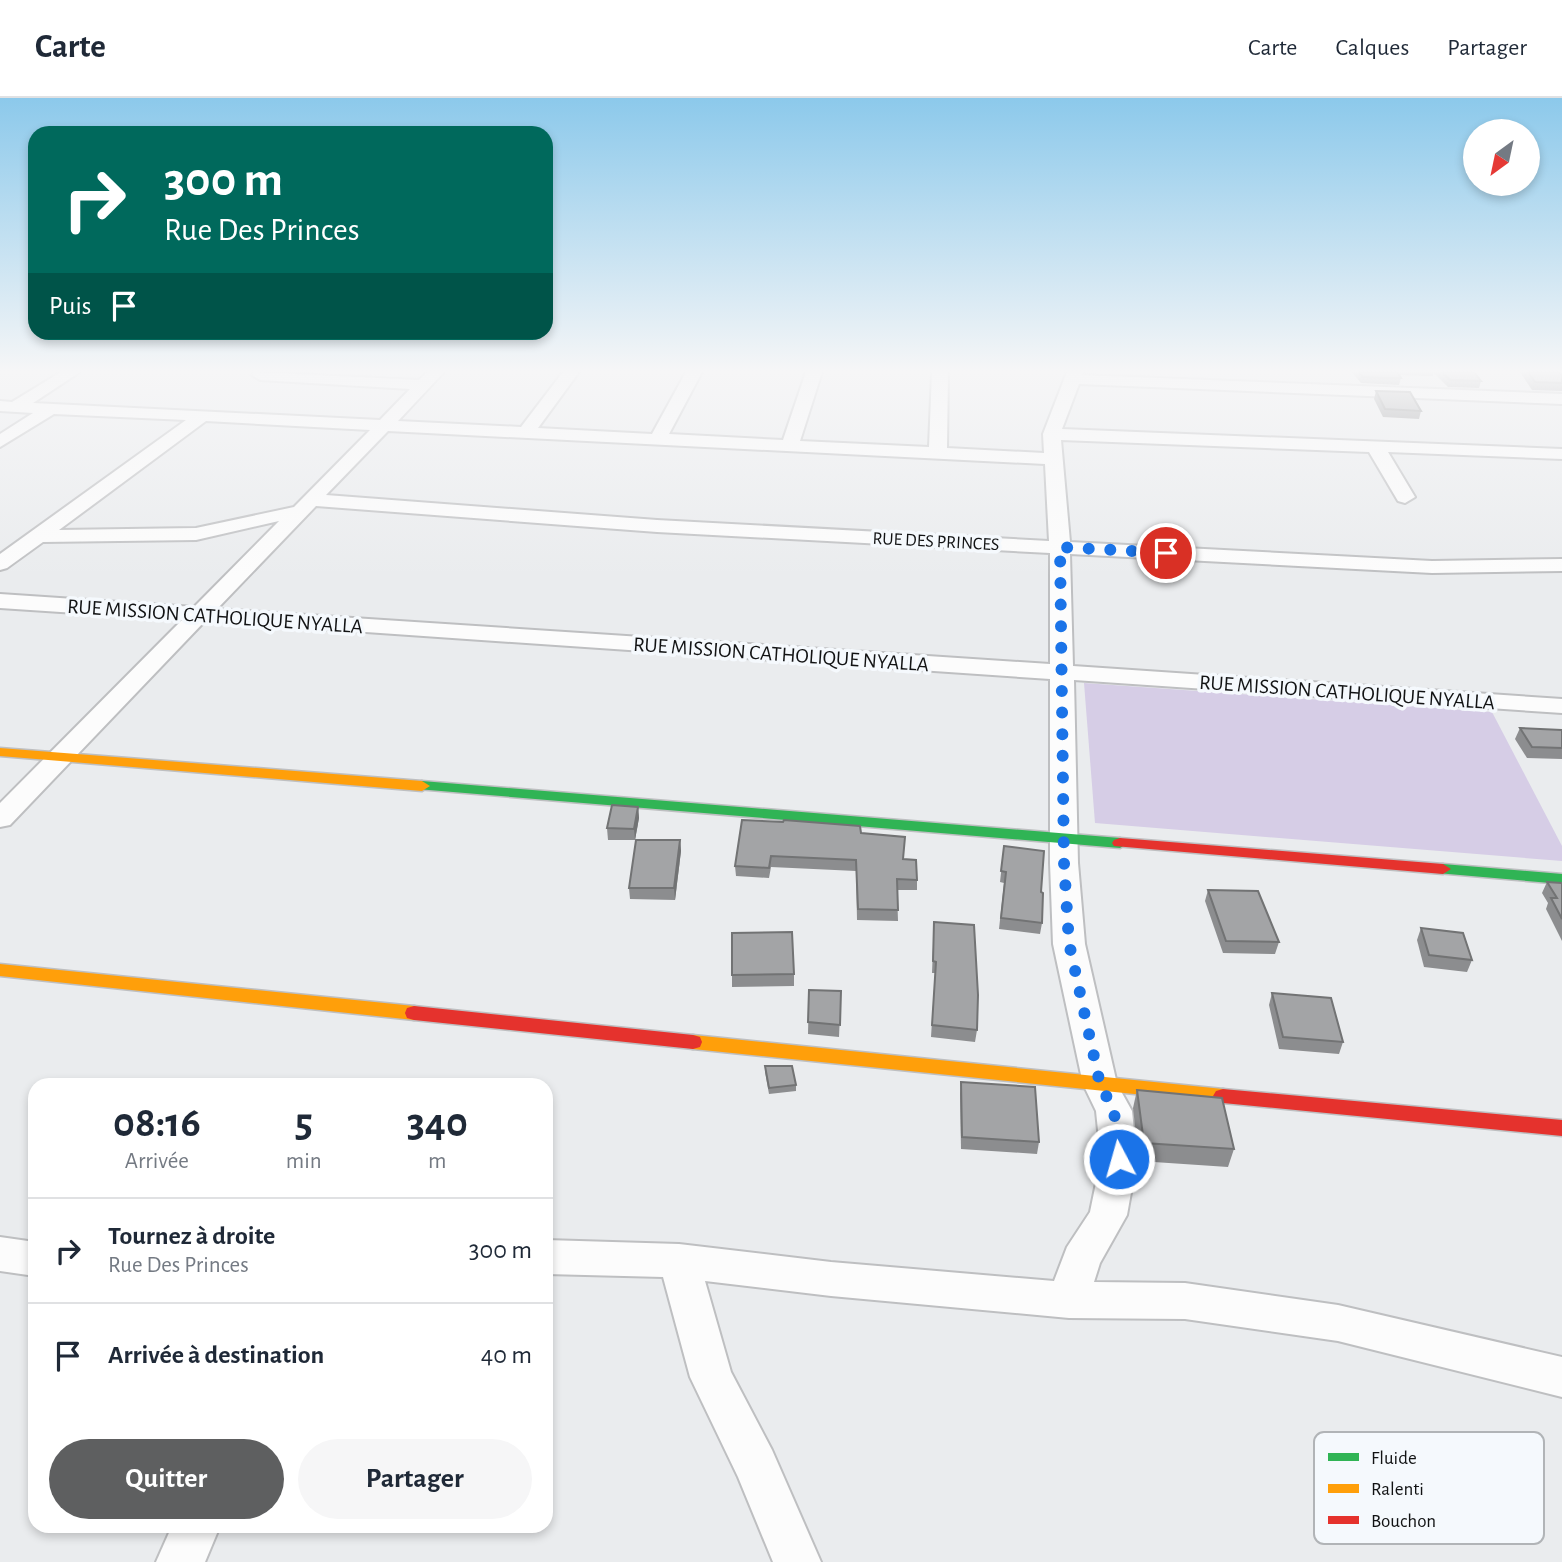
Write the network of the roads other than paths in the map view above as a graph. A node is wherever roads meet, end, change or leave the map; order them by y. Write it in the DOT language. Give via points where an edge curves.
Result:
graph roads {
  1 [pos="170,440"];
  2 [pos="369,440"];
  3 [pos="683,440"];
  4 [pos="792,440"];
  5 [pos="938,440"];
  6 [pos="1052,440"];
  7 [pos="1222,440"];
  8 [pos="790,446"];
  9 [pos="1375,446"];
  10 [pos="938,453"];
  11 [pos="1052,459"];
  12 [pos="1559,462"];
  13 [pos="1405,497"];
  14 [pos="306,506"];
  15 [pos="38,536"];
  16 [pos="1060,547"];
  17 [pos="0,564"];
  18 [pos="1562,565"];
  19 [pos="0,601"];
  20 [pos="200,614"];
  21 [pos="1063,673"];
  22 [pos="1562,706"];
  23 [pos="0,752"];
  24 [pos="61,757"];
  25 [pos="0,819"];
  26 [pos="1064,841"];
  27 [pos="1562,879"];
  28 [pos="0,970"];
  29 [pos="1100,1084"];
  30 [pos="1562,1128"];
  31 [pos="0,1254"];
  32 [pos="553,1257"];
  33 [pos="28,1258"];
  34 [pos="679,1261"];
  35 [pos="1069,1300"];
  36 [pos="1562,1377"];
  37 [pos="194,1533"];
  38 [pos="180,1562"];
  39 [pos="797,1562"];
  1 -- 15 [label="street"];
  2 -- 14 [label="street"];
  3 -- 8 [label="street"];
  4 -- 8 [label="street"];
  5 -- 10 [label="street"];
  6 -- 11 [label="street"];
  7 -- 9 [label="street"];
  8 -- 10 [label="street"];
  9 -- 12 [label="street" via="1541,453"];
  9 -- 13 [label="street"];
  10 -- 11 [label="street"];
  11 -- 16 [label="street"];
  14 -- 15 [label="street, RUE DES PRINCES" via="197,534"];
  14 -- 16 [label="street, RUE DES PRINCES"];
  14 -- 20 [label="street"];
  15 -- 17 [label="street"];
  16 -- 18 [label="street, RUE DES PRINCES" via="1432,567"];
  16 -- 21 [label="street"];
  19 -- 20 [label="street, RUE MISSION CATHOLIQUE NYALLA"];
  20 -- 21 [label="street, RUE MISSION CATHOLIQUE NYALLA"];
  20 -- 24 [label="street"];
  21 -- 22 [label="street, RUE MISSION CATHOLIQUE NYALLA"];
  21 -- 26 [label="street"];
  23 -- 24 [label="street"];
  24 -- 25 [label="street"];
  24 -- 26 [label="street"];
  26 -- 27 [label="street"];
  26 -- 29 [label="street" via="1069,943"];
  28 -- 29 [label="street"];
  29 -- 30 [label="street"];
  29 -- 35 [label="street" via="1114,1111 1119,1159 1108,1214 1081,1259"];
  31 -- 33 [label="street"];
  32 -- 34 [label="street"];
  34 -- 35 [label="street"];
  34 -- 39 [label="street" via="711,1377 756,1465"];
  35 -- 36 [label="street" via="1185,1301 1338,1323"];
  37 -- 38 [label="street"];
}
